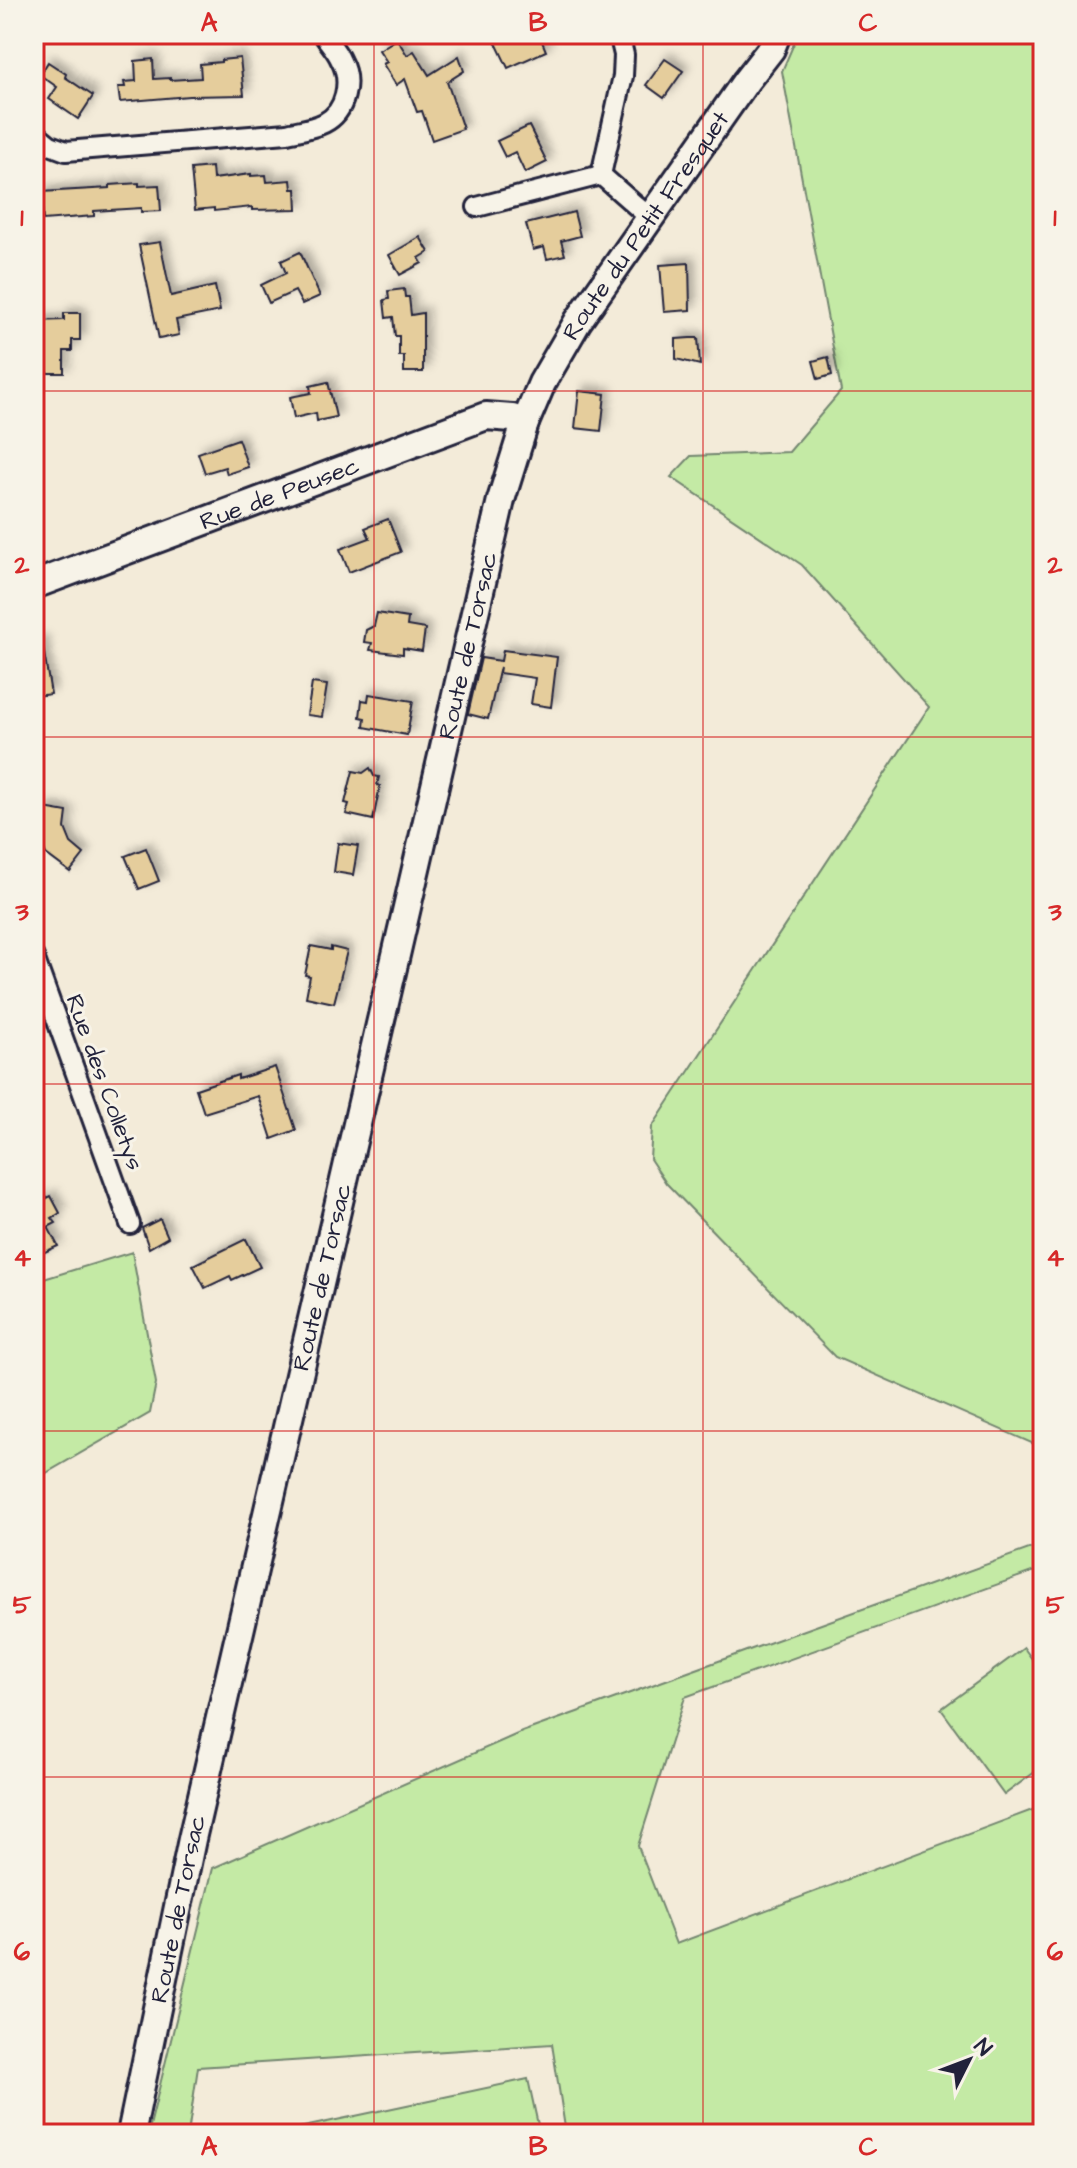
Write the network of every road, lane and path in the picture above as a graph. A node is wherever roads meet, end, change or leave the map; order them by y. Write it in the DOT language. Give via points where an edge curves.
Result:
graph roads {
  1 [pos="323,34"];
  2 [pos="619,34"];
  3 [pos="777,34"];
  4 [pos="34,132"];
  5 [pos="601,175"];
  6 [pos="477,207"];
  7 [pos="650,218"];
  8 [pos="525,423"];
  9 [pos="34,585"];
  10 [pos="34,957"];
  11 [pos="130,1224"];
  12 [pos="131,2134"];
  1 -- 4 [label="street" via="342,61 346,93 336,113 312,128 66,151"];
  2 -- 5 [label="street" via="623,76"];
  3 -- 7 [label="street, Route du Petit Fresquet"];
  5 -- 6 [label="street"];
  5 -- 7 [label="street"];
  7 -- 8 [label="street, Route du Petit Fresquet" via="578,321"];
  8 -- 9 [label="street, Rue de Peusec" via="486,416"];
  8 -- 12 [label="street, Route de Torsac" via="501,500 296,1382"];
  10 -- 11 [label="street, Rue des Colletys"];
}
